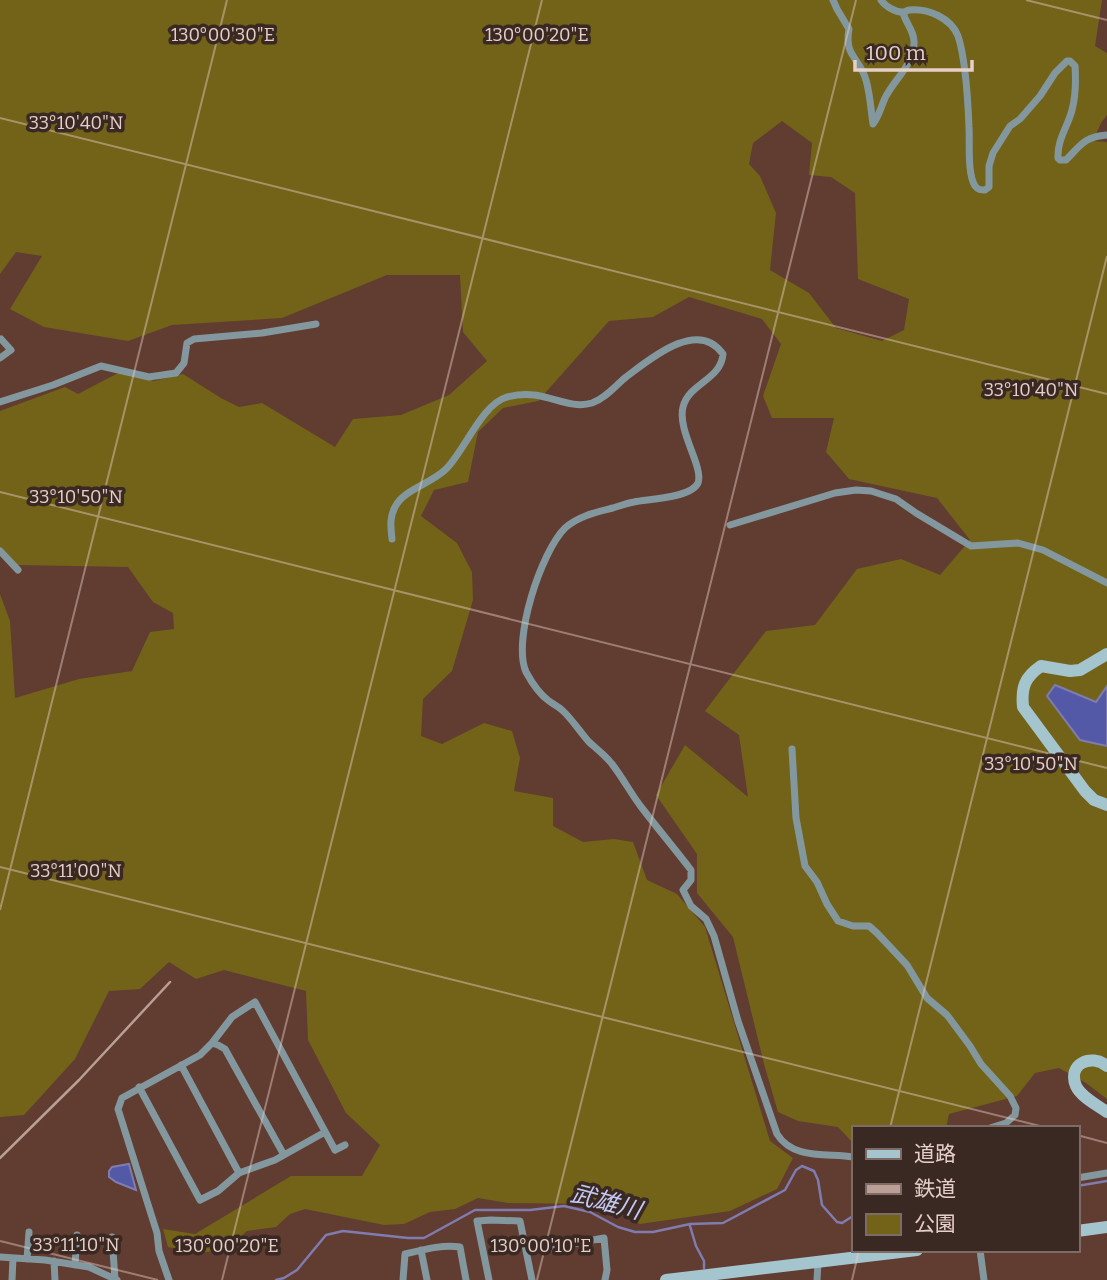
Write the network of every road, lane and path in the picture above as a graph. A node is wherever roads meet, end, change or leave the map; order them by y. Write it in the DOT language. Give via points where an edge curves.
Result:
graph roads {
  1 [pos="833,0"];
  2 [pos="881,0"];
  3 [pos="903,12"];
  4 [pos="1107,135"];
  5 [pos="316,324"];
  6 [pos="1,339"];
  7 [pos="0,358"];
  8 [pos="0,402"];
  9 [pos="730,525"];
  10 [pos="392,539"];
  11 [pos="0,551"];
  12 [pos="18,570"];
  13 [pos="1107,583"];
  14 [pos="1107,654"];
  15 [pos="793,748"];
  16 [pos="1107,805"];
  17 [pos="212,1043"];
  18 [pos="181,1065"];
  19 [pos="1107,1066"];
  20 [pos="139,1087"];
  21 [pos="1107,1112"];
  22 [pos="996,1126"];
  23 [pos="325,1132"];
  24 [pos="345,1145"];
  25 [pos="284,1155"];
  26 [pos="852,1157"];
  27 [pos="240,1173"];
  28 [pos="1107,1173"];
  29 [pos="1079,1178"];
  30 [pos="1107,1227"];
  31 [pos="1079,1231"];
  32 [pos="29,1232"];
  33 [pos="77,1235"];
  34 [pos="112,1237"];
  35 [pos="550,1248"];
  36 [pos="421,1250"];
  37 [pos="900,1252"];
  38 [pos="980,1252"];
  39 [pos="0,1257"];
  40 [pos="13,1258"];
  41 [pos="27,1259"];
  42 [pos="54,1261"];
  43 [pos="818,1262"];
  44 [pos="75,1265"];
  45 [pos="12,1280"];
  46 [pos="55,1280"];
  47 [pos="116,1280"];
  48 [pos="169,1280"];
  49 [pos="403,1280"];
  50 [pos="427,1280"];
  51 [pos="466,1280"];
  52 [pos="489,1280"];
  53 [pos="532,1280"];
  54 [pos="606,1280"];
  55 [pos="666,1280"];
  56 [pos="817,1280"];
  57 [pos="984,1280"];
  1 -- 3 [label="street" via="849,29 849,50 866,79 873,124 913,51 915,42"];
  2 -- 3 [label="street"];
  3 -- 4 [label="street" via="928,12 945,18 957,34 965,78 970,169 980,190 989,187 993,153 1010,126 1068,61 1075,66 1076,89 1058,158 1066,160 1084,141"];
  5 -- 8 [label="street" via="194,339 187,343 184,363 176,373 149,377 102,366"];
  6 -- 7 [label="street" via="11,350"];
  9 -- 13 [label="street" via="835,493 870,491 896,499 971,546 1018,543 1043,550"];
  10 -- 26 [label="street" via="390,522 395,506 445,470 499,401 534,394 583,405 605,396 643,365 685,341 711,341 723,354 713,375 692,391 683,407 681,421 697,485 676,495 593,513 564,530 531,598 523,641 525,669 540,694 561,708 612,764 691,870 691,880 683,890 714,936 777,1134 792,1149"];
  11 -- 12 [label="street"];
  14 -- 16 [label="street" via="1080,670 1041,666 1032,672 1021,694 1023,706 1084,791"];
  15 -- 22 [label="street" via="796,818 805,866 838,921 869,926 877,933 1010,1096 1015,1115"];
  17 -- 18 [label="street"];
  17 -- 23 [label="street" via="232,1017 255,1002"];
  17 -- 25 [label="street" via="225,1049"];
  18 -- 20 [label="street"];
  18 -- 27 [label="street"];
  19 -- 21 [label="street" via="1093,1060 1083,1062 1075,1079 1082,1094"];
  20 -- 27 [label="street" via="200,1199"];
  20 -- 48 [label="street" via="122,1098 118,1109"];
  23 -- 24 [label="street" via="335,1150"];
  23 -- 25 [label="street"];
  25 -- 27 [label="street"];
  28 -- 29 [label="street"];
  30 -- 31 [label="street"];
  32 -- 41 [label="street"];
  33 -- 44 [label="street"];
  34 -- 47 [label="street"];
  35 -- 54 [label="street" via="604,1238"];
  36 -- 49 [label="street" via="405,1254"];
  36 -- 50 [label="street"];
  36 -- 51 [label="street" via="460,1247"];
  37 -- 43 [label="street"];
  38 -- 57 [label="street"];
  39 -- 40 [label="street"];
  40 -- 41 [label="street"];
  40 -- 45 [label="street"];
  41 -- 42 [label="street"];
  42 -- 44 [label="street"];
  42 -- 46 [label="street"];
  43 -- 55 [label="street"];
  43 -- 56 [label="street"];
  44 -- 47 [label="street"];
  52 -- 53 [label="street" via="477,1221 520,1221"];
}
